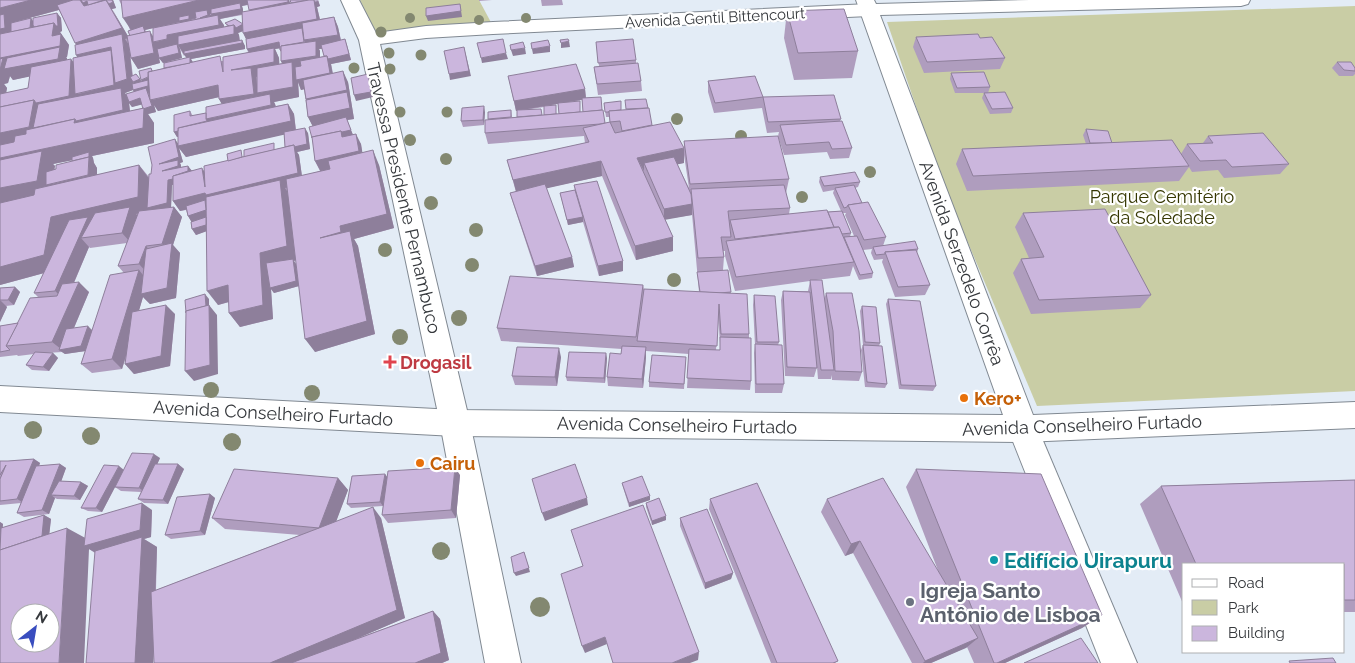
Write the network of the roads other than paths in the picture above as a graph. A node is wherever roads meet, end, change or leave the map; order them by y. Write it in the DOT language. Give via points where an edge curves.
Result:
graph roads {
  1 [pos="350,0"];
  2 [pos="1241,0"];
  3 [pos="867,5"];
  4 [pos="369,40"];
  5 [pos="0,399"];
  6 [pos="1355,415"];
  7 [pos="455,423"];
  8 [pos="1024,429"];
  9 [pos="504,663"];
  10 [pos="1119,663"];
  1 -- 4 [label="main road, Travessa Presidente Pernambuco"];
  2 -- 3 [label="main road, Avenida Gentil Bittencourt"];
  3 -- 4 [label="main road, Avenida Gentil Bittencourt" via="605,14"];
  3 -- 8 [label="main road, Avenida Serzedelo Corrêa"];
  4 -- 7 [label="main road, Travessa Presidente Pernambuco"];
  5 -- 7 [label="main road, Avenida Conselheiro Furtado"];
  6 -- 8 [label="main road, Avenida Conselheiro Furtado"];
  7 -- 8 [label="main road, Avenida Conselheiro Furtado"];
  7 -- 9 [label="main road, Travessa Presidente Pernambuco"];
  8 -- 10 [label="main road, Avenida Serzedelo Corrêa"];
}
